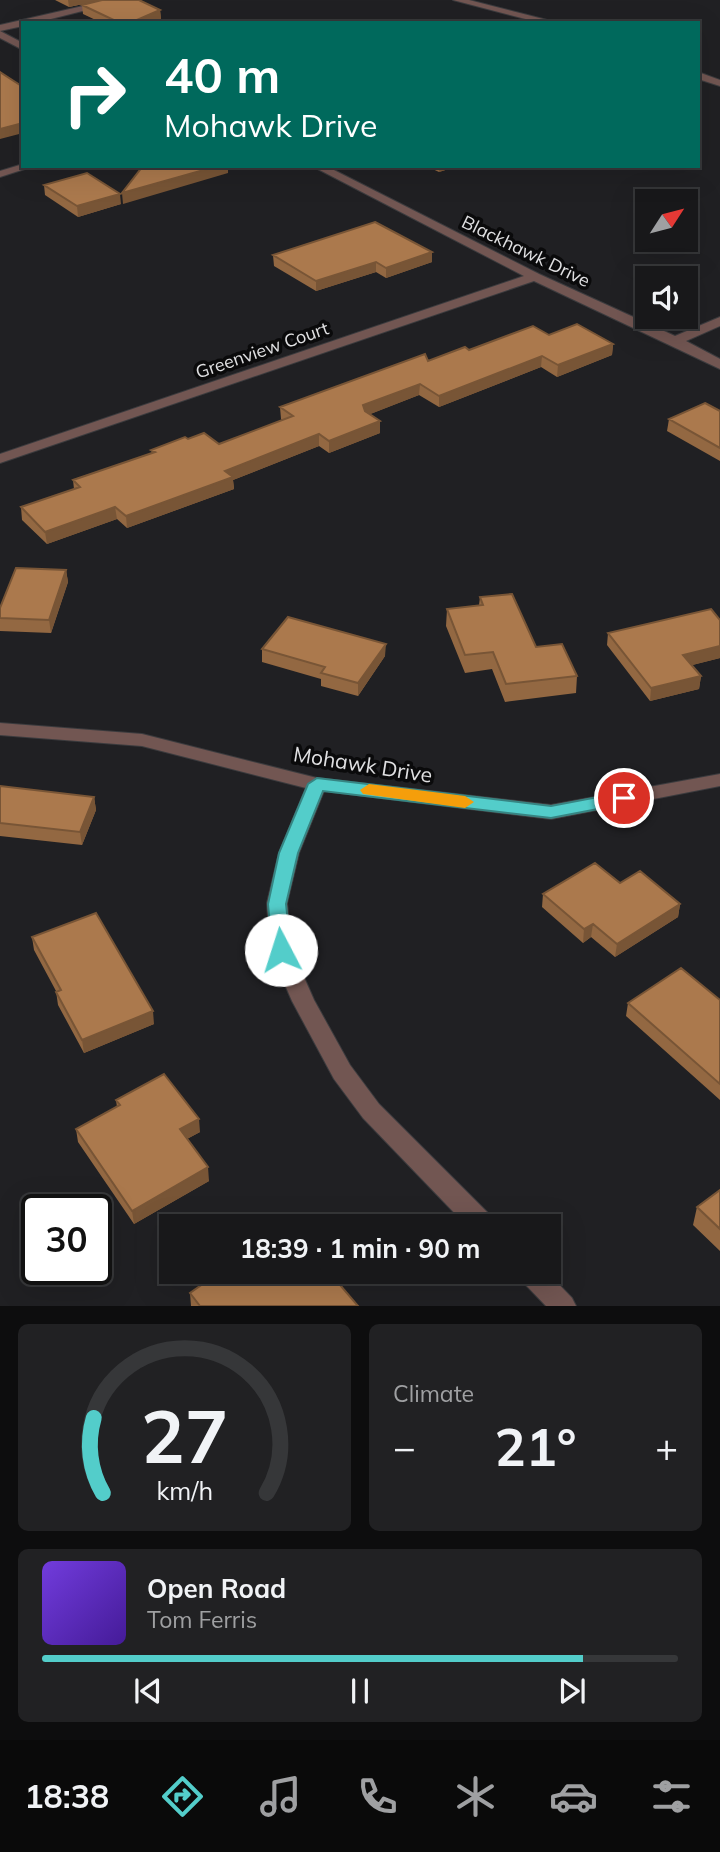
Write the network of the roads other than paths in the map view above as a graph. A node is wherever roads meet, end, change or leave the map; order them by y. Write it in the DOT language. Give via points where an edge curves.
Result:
graph roads {
  1 [pos="121,0"];
  2 [pos="458,0"];
  3 [pos="30,21"];
  4 [pos="546,21"];
  5 [pos="21,23"];
  6 [pos="0,28"];
  7 [pos="0,34"];
  8 [pos="21,46"];
  9 [pos="700,76"];
  10 [pos="720,83"];
  11 [pos="22,168"];
  12 [pos="321,168"];
  13 [pos="0,174"];
  14 [pos="536,277"];
  15 [pos="720,321"];
  16 [pos="675,341"];
  17 [pos="720,365"];
  18 [pos="0,459"];
  19 [pos="0,729"];
  20 [pos="720,780"];
  21 [pos="317,784"];
  22 [pos="472,1214"];
  23 [pos="542,1284"];
  24 [pos="563,1306"];
  1 -- 3 [label="street"];
  2 -- 4 [label="street"];
  5 -- 6 [label="street"];
  7 -- 8 [label="street"];
  9 -- 10 [label="street"];
  11 -- 13 [label="street"];
  12 -- 14 [label="street, Blackhawk Drive"];
  14 -- 16 [label="street, Blackhawk Drive"];
  14 -- 18 [label="street, Greenview Court"];
  15 -- 16 [label="street"];
  16 -- 17 [label="street, Blackhawk Drive"];
  19 -- 21 [label="street, Mohawk Drive" via="142,740"];
  20 -- 21 [label="street, Mohawk Drive" via="551,812"];
  21 -- 22 [label="street" via="289,853 277,904 281,950 342,1072 371,1111"];
  23 -- 24 [label="street"];
}
